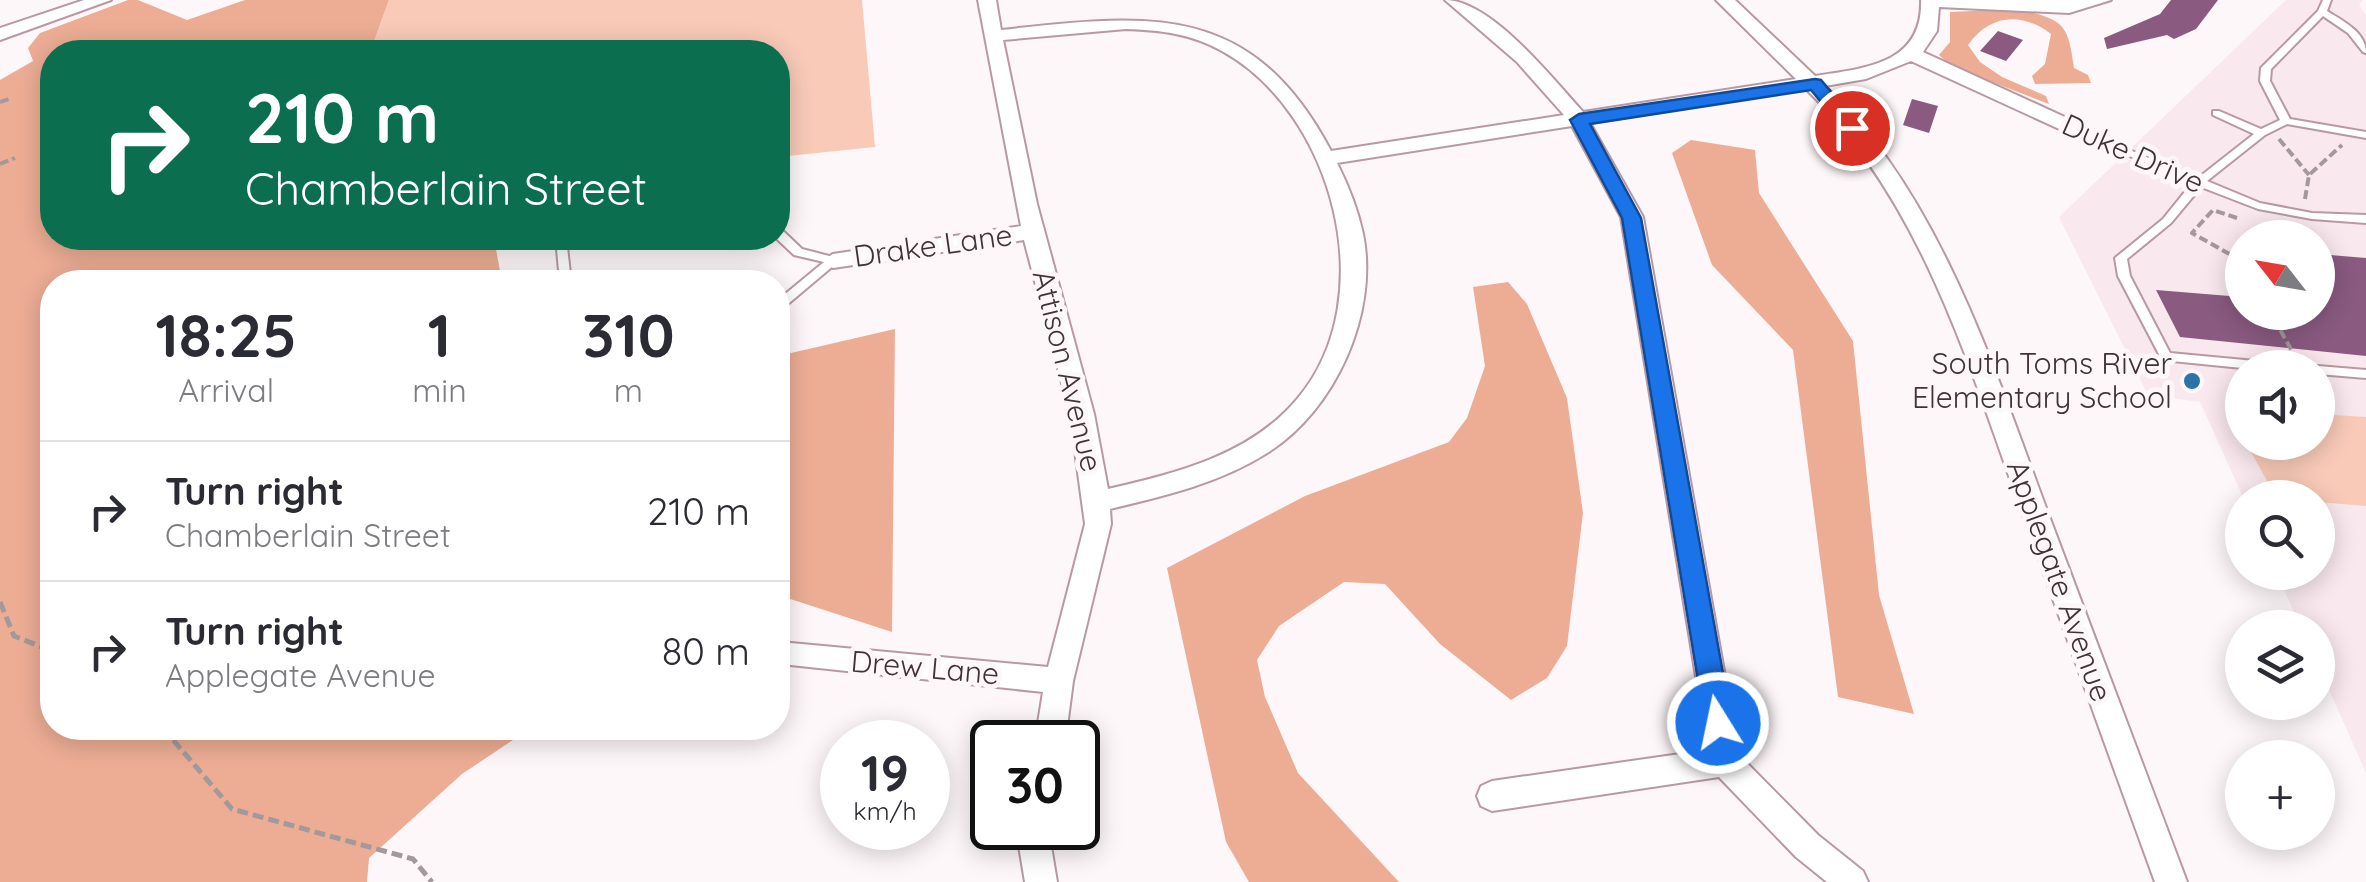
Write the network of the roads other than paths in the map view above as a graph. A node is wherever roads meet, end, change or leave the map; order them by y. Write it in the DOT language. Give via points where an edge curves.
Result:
graph roads {
  1 [pos="24,0"];
  2 [pos="102,0"];
  3 [pos="987,0"];
  4 [pos="1454,0"];
  5 [pos="1725,0"];
  6 [pos="2102,0"];
  7 [pos="2327,0"];
  8 [pos="1930,1"];
  9 [pos="2322,12"];
  10 [pos="39,21"];
  11 [pos="0,34"];
  12 [pos="993,36"];
  13 [pos="2366,50"];
  14 [pos="1911,54"];
  15 [pos="1815,84"];
  16 [pos="2216,113"];
  17 [pos="1579,120"];
  18 [pos="2286,121"];
  19 [pos="2261,133"];
  20 [pos="2366,135"];
  21 [pos="2123,151"];
  22 [pos="1326,158"];
  23 [pos="2198,182"];
  24 [pos="2366,219"];
  25 [pos="1032,232"];
  26 [pos="790,244"];
  27 [pos="833,261"];
  28 [pos="790,296"];
  29 [pos="2225,360"];
  30 [pos="2335,371"];
  31 [pos="2366,374"];
  32 [pos="1097,502"];
  33 [pos="791,655"];
  34 [pos="1059,681"];
  35 [pos="1053,720"];
  36 [pos="1725,762"];
  37 [pos="1492,796"];
  38 [pos="1036,850"];
  39 [pos="1041,882"];
  40 [pos="1852,882"];
  41 [pos="2172,882"];
  1 -- 10 [label="street"];
  2 -- 10 [label="street"];
  3 -- 12 [label="street, Attison Avenue"];
  4 -- 17 [label="street" via="1524,58"];
  5 -- 15 [label="street, Applegate Avenue"];
  6 -- 8 [label="street" via="2069,8"];
  7 -- 9 [label="lane"];
  8 -- 14 [label="street" via="1926,40"];
  9 -- 13 [label="lane"];
  9 -- 18 [label="lane" via="2266,68 2265,82"];
  10 -- 11 [label="street"];
  12 -- 22 [label="street" via="1141,24 1210,37 1274,81"];
  12 -- 25 [label="street, Attison Avenue"];
  14 -- 15 [label="street" via="1881,69"];
  14 -- 21 [label="street, Duke Drive"];
  15 -- 17 [label="street"];
  15 -- 41 [label="street, Applegate Avenue" via="1874,155 1924,239 1972,342"];
  16 -- 19 [label="lane"];
  17 -- 22 [label="street"];
  17 -- 36 [label="street" via="1632,218"];
  18 -- 19 [label="lane"];
  18 -- 20 [label="lane"];
  19 -- 23 [label="lane"];
  21 -- 23 [label="lane, Duke Drive"];
  22 -- 32 [label="street" via="1353,237 1350,306 1331,364 1308,404 1268,442 1199,478"];
  23 -- 24 [label="lane, Duke Drive" via="2270,209"];
  23 -- 29 [label="lane" via="2166,221 2121,258 2166,357"];
  25 -- 27 [label="street, Drake Lane"];
  25 -- 32 [label="street, Attison Avenue" via="1090,449"];
  26 -- 27 [label="lane"];
  27 -- 28 [label="lane"];
  30 -- 31 [label="lane"];
  32 -- 34 [label="street, Attison Avenue" via="1098,524"];
  33 -- 34 [label="street, Drew Lane"];
  34 -- 35 [label="street, Attison Avenue"];
  36 -- 37 [label="street"];
  36 -- 40 [label="street"];
  38 -- 39 [label="street"];
}
